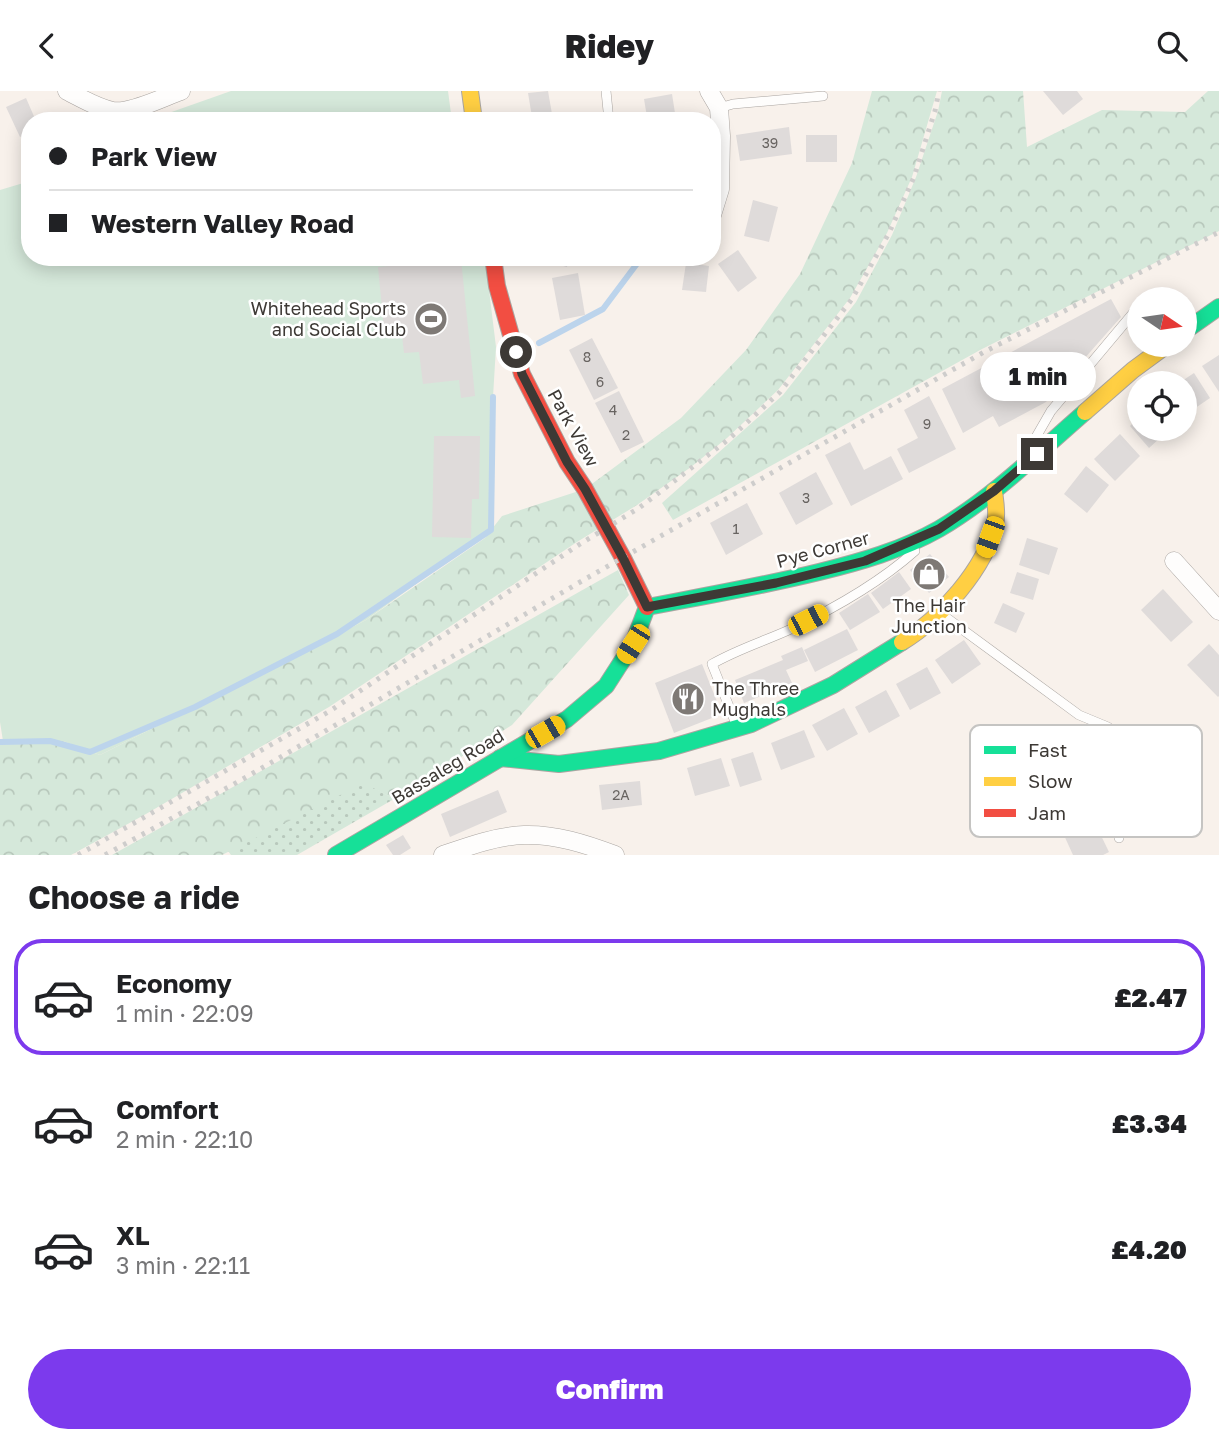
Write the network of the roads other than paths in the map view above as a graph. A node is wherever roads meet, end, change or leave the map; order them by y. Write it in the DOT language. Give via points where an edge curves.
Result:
graph roads {
  1 [pos="67,91"];
  2 [pos="181,91"];
  3 [pos="470,91"];
  4 [pos="606,91"];
  5 [pos="709,91"];
  6 [pos="823,96"];
  7 [pos="719,109"];
  8 [pos="473,112"];
  9 [pos="608,112"];
  10 [pos="719,112"];
  11 [pos="494,266"];
  12 [pos="1219,307"];
  13 [pos="1127,320"];
  14 [pos="1197,323"];
  15 [pos="1151,357"];
  16 [pos="1018,470"];
  17 [pos="994,491"];
  18 [pos="939,529"];
  19 [pos="1174,561"];
  20 [pos="647,607"];
  21 [pos="1219,611"];
  22 [pos="939,612"];
  23 [pos="1103,725"];
  24 [pos="737,728"];
  25 [pos="500,758"];
  26 [pos="336,855"];
  27 [pos="443,855"];
  28 [pos="615,855"];
  1 -- 2 [label="street" via="116,112"];
  3 -- 8 [label="street"];
  4 -- 9 [label="lane"];
  5 -- 7 [label="street"];
  6 -- 7 [label="lane"];
  7 -- 10 [label="street"];
  11 -- 20 [label="street, Park View" via="522,374"];
  12 -- 14 [label="street"];
  13 -- 16 [label="lane" via="1051,411"];
  15 -- 16 [label="street, Pye Corner"];
  16 -- 17 [label="street, Pye Corner"];
  17 -- 18 [label="street, Pye Corner"];
  17 -- 22 [label="street" via="996,522 985,552 960,591"];
  18 -- 20 [label="street, Pye Corner" via="865,561"];
  18 -- 24 [label="lane" via="902,562 845,601 712,664"];
  19 -- 21 [label="street"];
  20 -- 25 [label="street, Bassaleg Road" via="633,644 606,686 568,719"];
  22 -- 23 [label="lane" via="1079,715"];
  22 -- 24 [label="street" via="918,632 833,685"];
  24 -- 25 [label="street" via="659,751 559,764"];
  25 -- 26 [label="street, Bassaleg Road"];
  27 -- 28 [label="street" via="523,835 584,843"];
}
